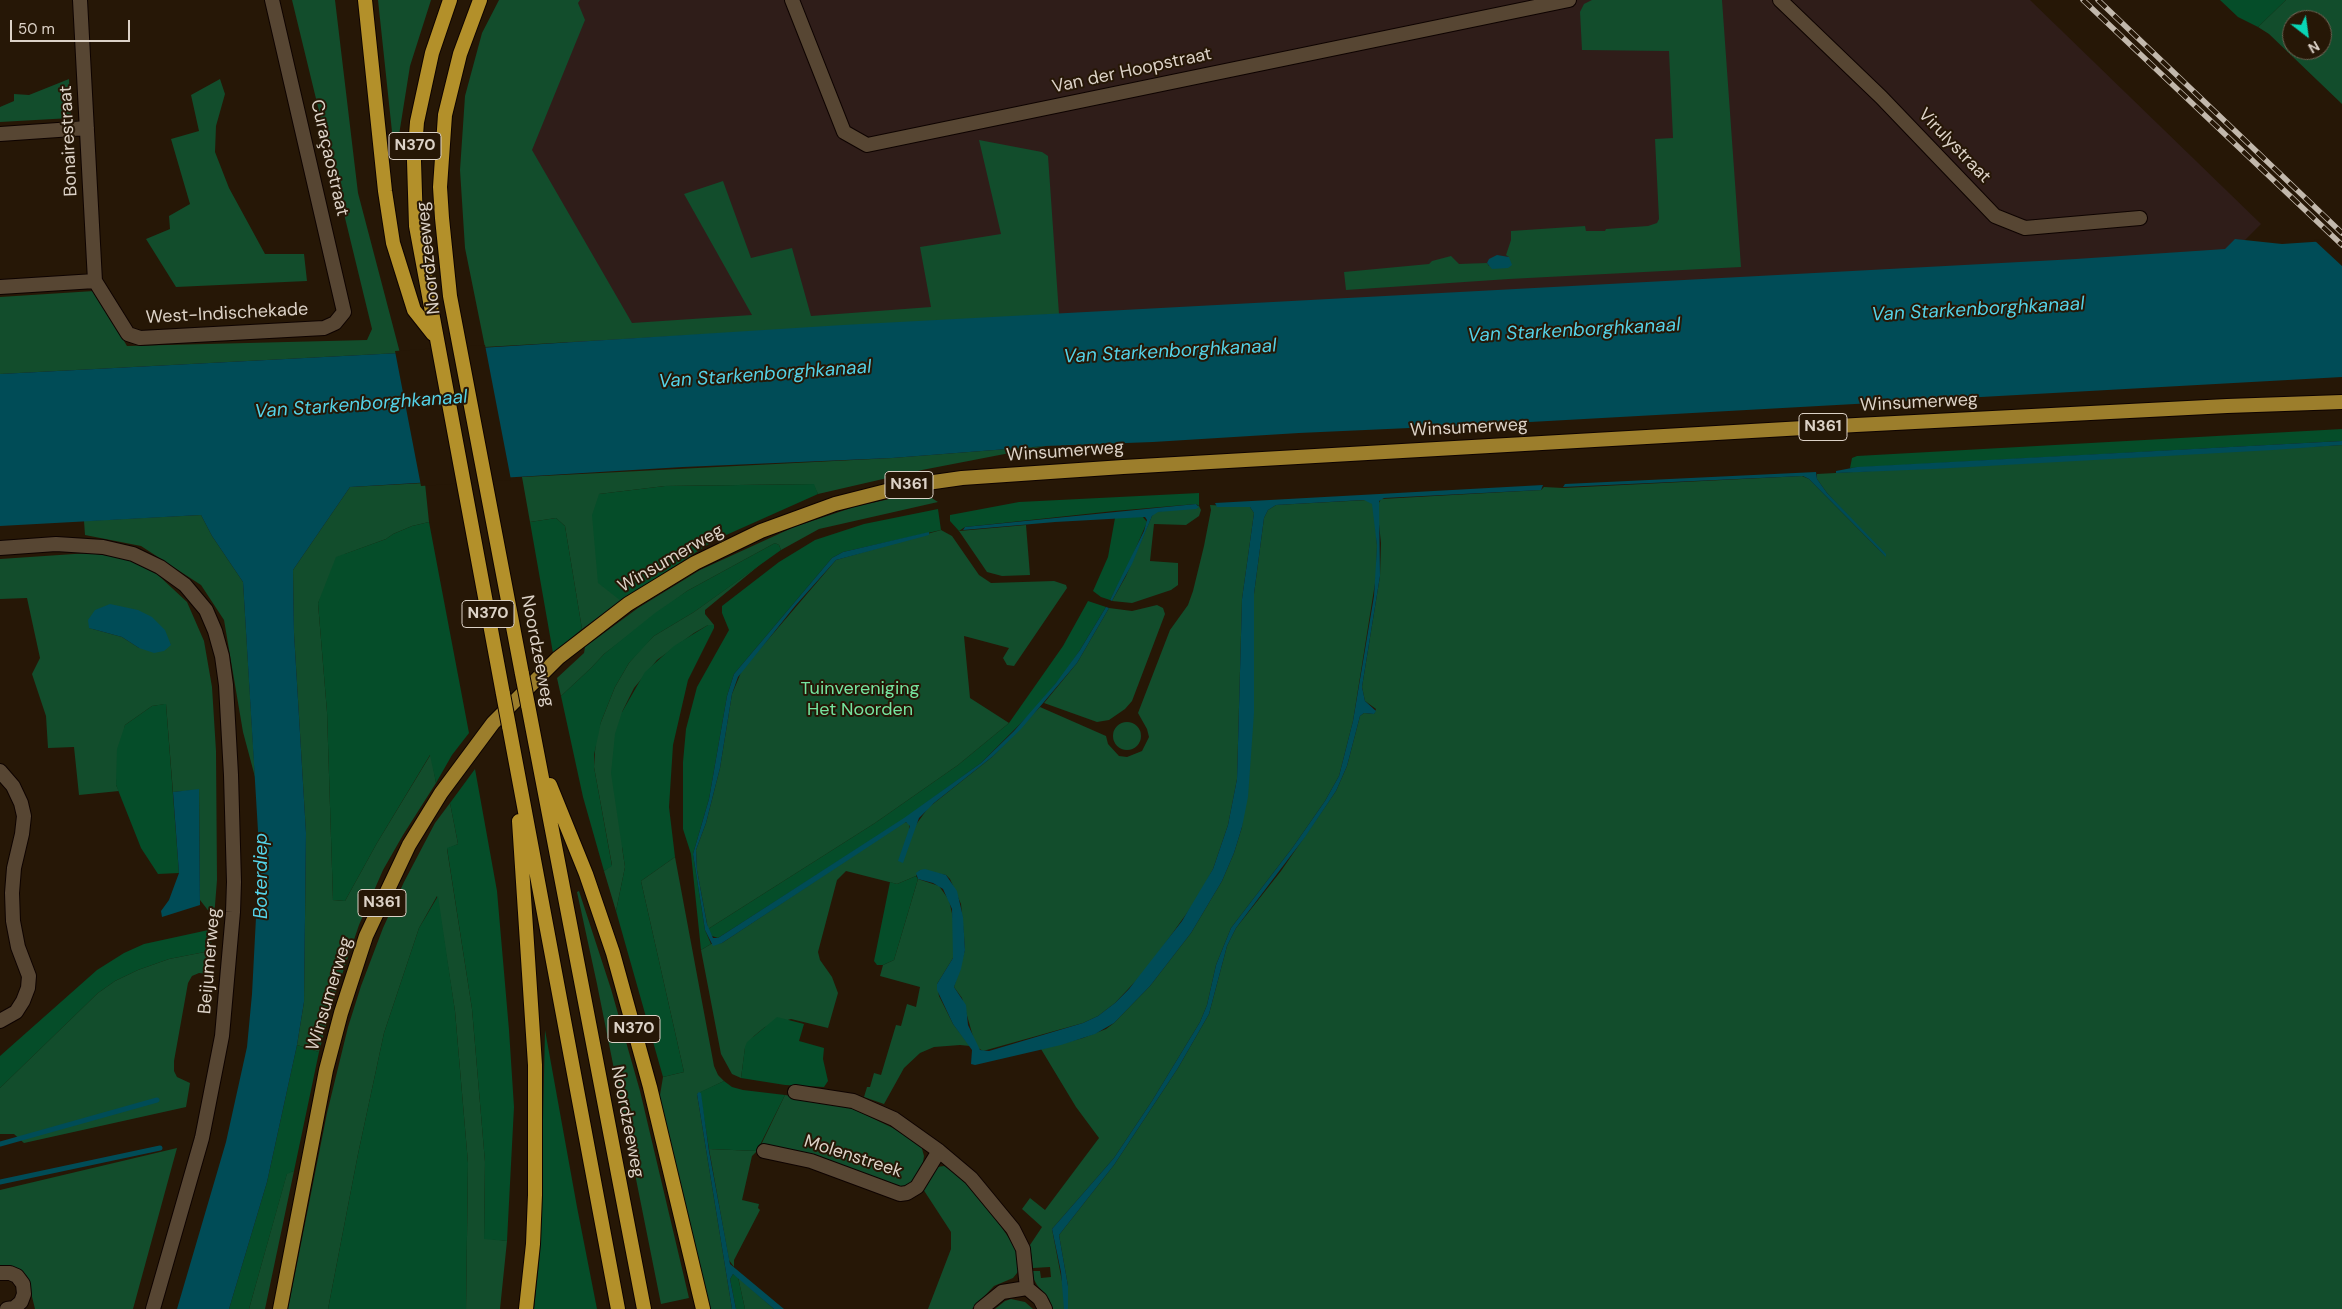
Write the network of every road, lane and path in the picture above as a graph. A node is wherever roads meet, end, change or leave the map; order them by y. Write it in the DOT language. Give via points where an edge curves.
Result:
graph roads {
  1 [pos="80,0"];
  2 [pos="272,0"];
  3 [pos="365,0"];
  4 [pos="450,0"];
  5 [pos="480,0"];
  6 [pos="792,0"];
  7 [pos="1569,0"];
  8 [pos="1780,0"];
  9 [pos="87,128"];
  10 [pos="0,134"];
  11 [pos="2140,218"];
  12 [pos="95,281"];
  13 [pos="0,288"];
  14 [pos="335,323"];
  15 [pos="435,336"];
  16 [pos="2342,402"];
  17 [pos="0,548"];
  18 [pos="515,755"];
  19 [pos="538,757"];
  20 [pos="0,771"];
  21 [pos="0,1021"];
  22 [pos="795,1092"];
  23 [pos="764,1150"];
  24 [pos="939,1151"];
  25 [pos="0,1273"];
  26 [pos="1027,1288"];
  27 [pos="7,1309"];
  28 [pos="153,1309"];
  29 [pos="280,1309"];
  30 [pos="526,1309"];
  31 [pos="618,1309"];
  32 [pos="644,1309"];
  33 [pos="703,1309"];
  34 [pos="981,1309"];
  35 [pos="1045,1309"];
  1 -- 9 [label="street, Bonairestraat"];
  2 -- 14 [label="street, Curaçaostraat" via="342,301 344,312"];
  3 -- 15 [label="highway, N370" via="389,217 409,298 414,310"];
  4 -- 15 [label="highway, Noordzeeweg / N370" via="423,89 414,151 416,226"];
  5 -- 19 [label="highway, Noordzeeweg / N370, bridge" via="460,54 445,115 440,187 450,296"];
  6 -- 7 [label="street, Van der Hoopstraat" via="844,132 867,145"];
  8 -- 11 [label="street, Virulystraat" via="1881,97 1996,216 2025,228"];
  9 -- 10 [label="street"];
  9 -- 12 [label="street, Bonairestraat"];
  12 -- 13 [label="street"];
  12 -- 14 [label="street, West-Indischekade" via="128,334 140,338 324,328"];
  15 -- 18 [label="highway, Noordzeeweg / N370, bridge"];
  16 -- 29 [label="main road, Winsumerweg / N361" via="1866,425 1123,466 962,478 906,486 835,504 761,531 686,568 628,604 565,652 493,724 441,793 409,845 366,936 340,1013"];
  17 -- 28 [label="street, Beijumerweg" via="56,544 103,547 133,554 160,567 185,585 206,610 218,639 226,685 231,775 233,912 222,1036 202,1138"];
  18 -- 30 [label="highway, N370" via="535,1065 535,1195"];
  18 -- 31 [label="highway, Noordzeeweg / N370"];
  19 -- 32 [label="highway, Noordzeeweg / N370"];
  19 -- 33 [label="highway, N370" via="614,953"];
  20 -- 21 [label="street" via="13,786 24,816 12,893 18,946 28,976 28,988 16,1012"];
  22 -- 24 [label="street" via="853,1100 894,1119"];
  23 -- 24 [label="street, Molenstreek" via="812,1161 900,1194 917,1187"];
  24 -- 26 [label="street" via="970,1178 1019,1238 1025,1258"];
  25 -- 27 [label="street" via="17,1276 23,1284 21,1302"];
  26 -- 34 [label="street" via="1002,1292"];
  26 -- 35 [label="street" via="1040,1299"];
}
